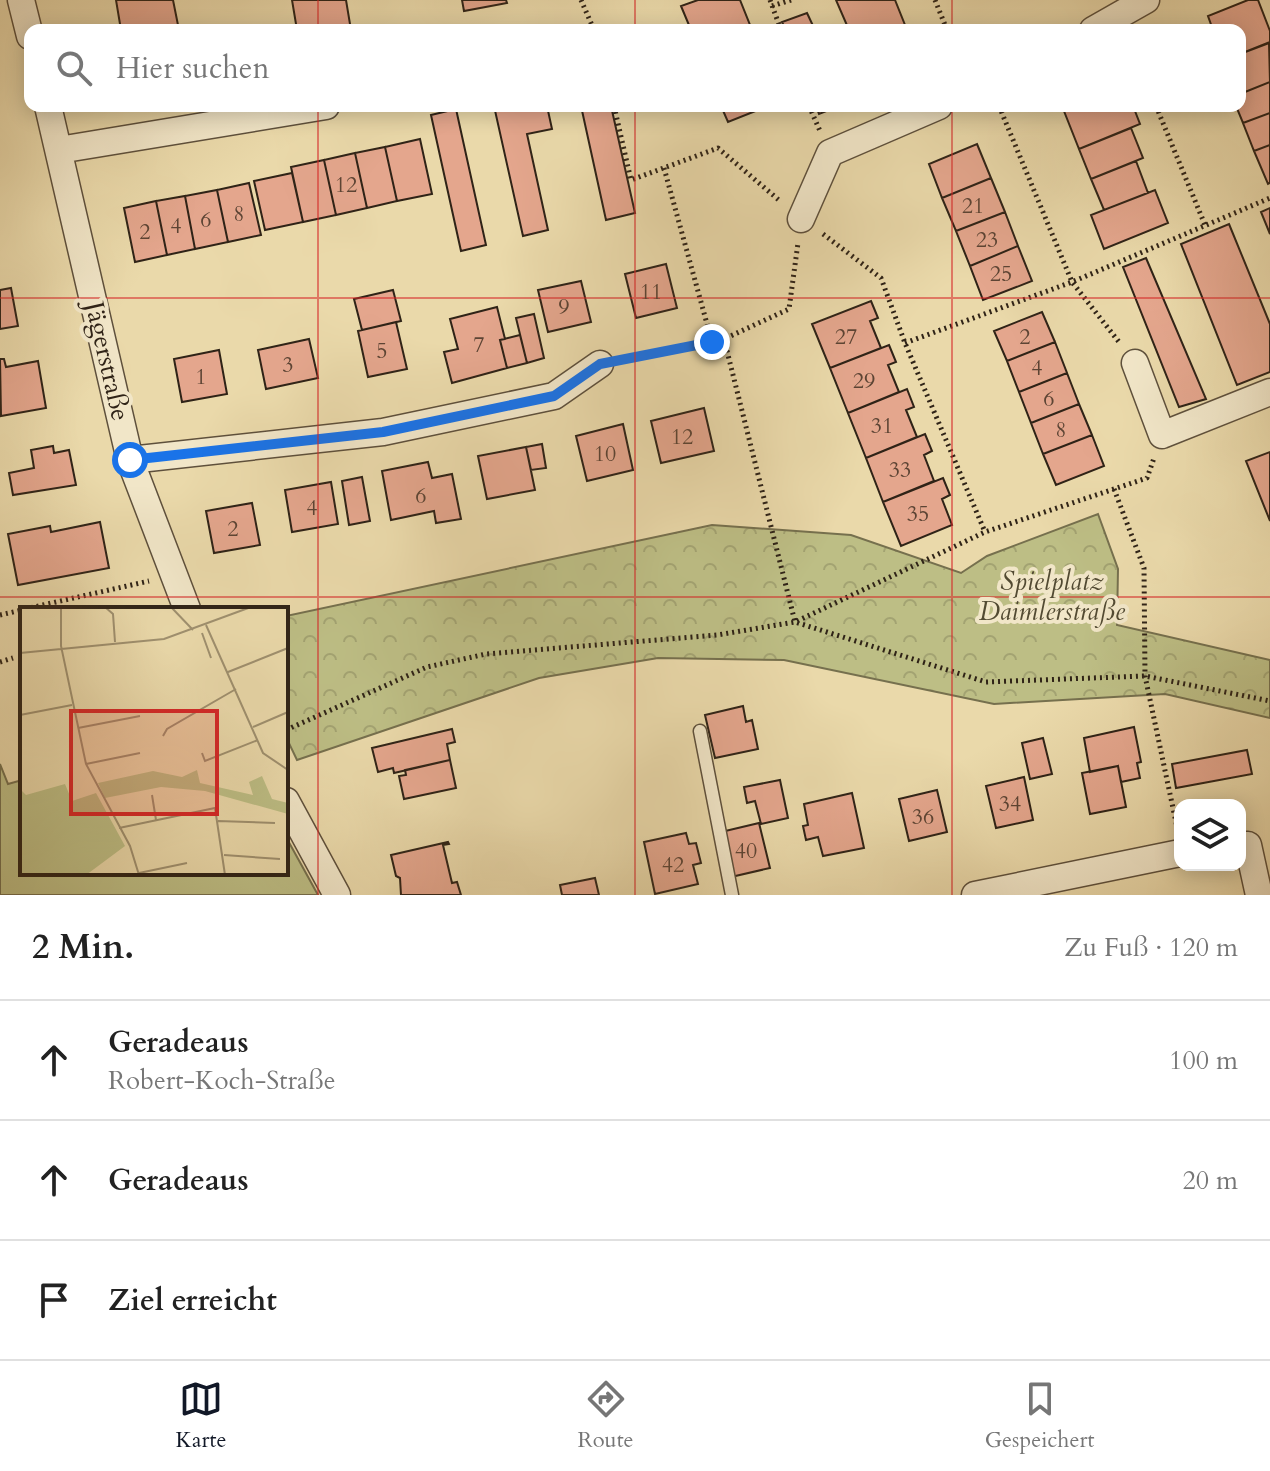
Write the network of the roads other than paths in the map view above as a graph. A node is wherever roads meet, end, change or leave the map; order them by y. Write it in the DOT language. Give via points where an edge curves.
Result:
graph roads {
  1 [pos="21,0"];
  2 [pos="1146,0"];
  3 [pos="27,24"];
  4 [pos="1104,24"];
  5 [pos="50,112"];
  6 [pos="290,112"];
  7 [pos="925,112"];
  8 [pos="59,150"];
  9 [pos="801,219"];
  10 [pos="1135,363"];
  11 [pos="600,364"];
  12 [pos="1270,392"];
  13 [pos="130,460"];
  14 [pos="186,607"];
  15 [pos="700,731"];
  16 [pos="288,805"];
  17 [pos="1246,845"];
  18 [pos="1174,854"];
  19 [pos="337,895"];
  20 [pos="732,895"];
  21 [pos="975,895"];
  22 [pos="1259,895"];
  1 -- 3 [label="street"];
  2 -- 4 [label="street"];
  5 -- 8 [label="street, Jägerstraße"];
  6 -- 8 [label="street"];
  7 -- 9 [label="street" via="830,153"];
  8 -- 13 [label="street, Jägerstraße"];
  10 -- 12 [label="street" via="1162,435"];
  11 -- 13 [label="street" via="554,396 383,432"];
  13 -- 14 [label="street, Jägerstraße"];
  15 -- 20 [label="lane"];
  16 -- 19 [label="street"];
  17 -- 22 [label="street"];
  18 -- 21 [label="street"];
}
